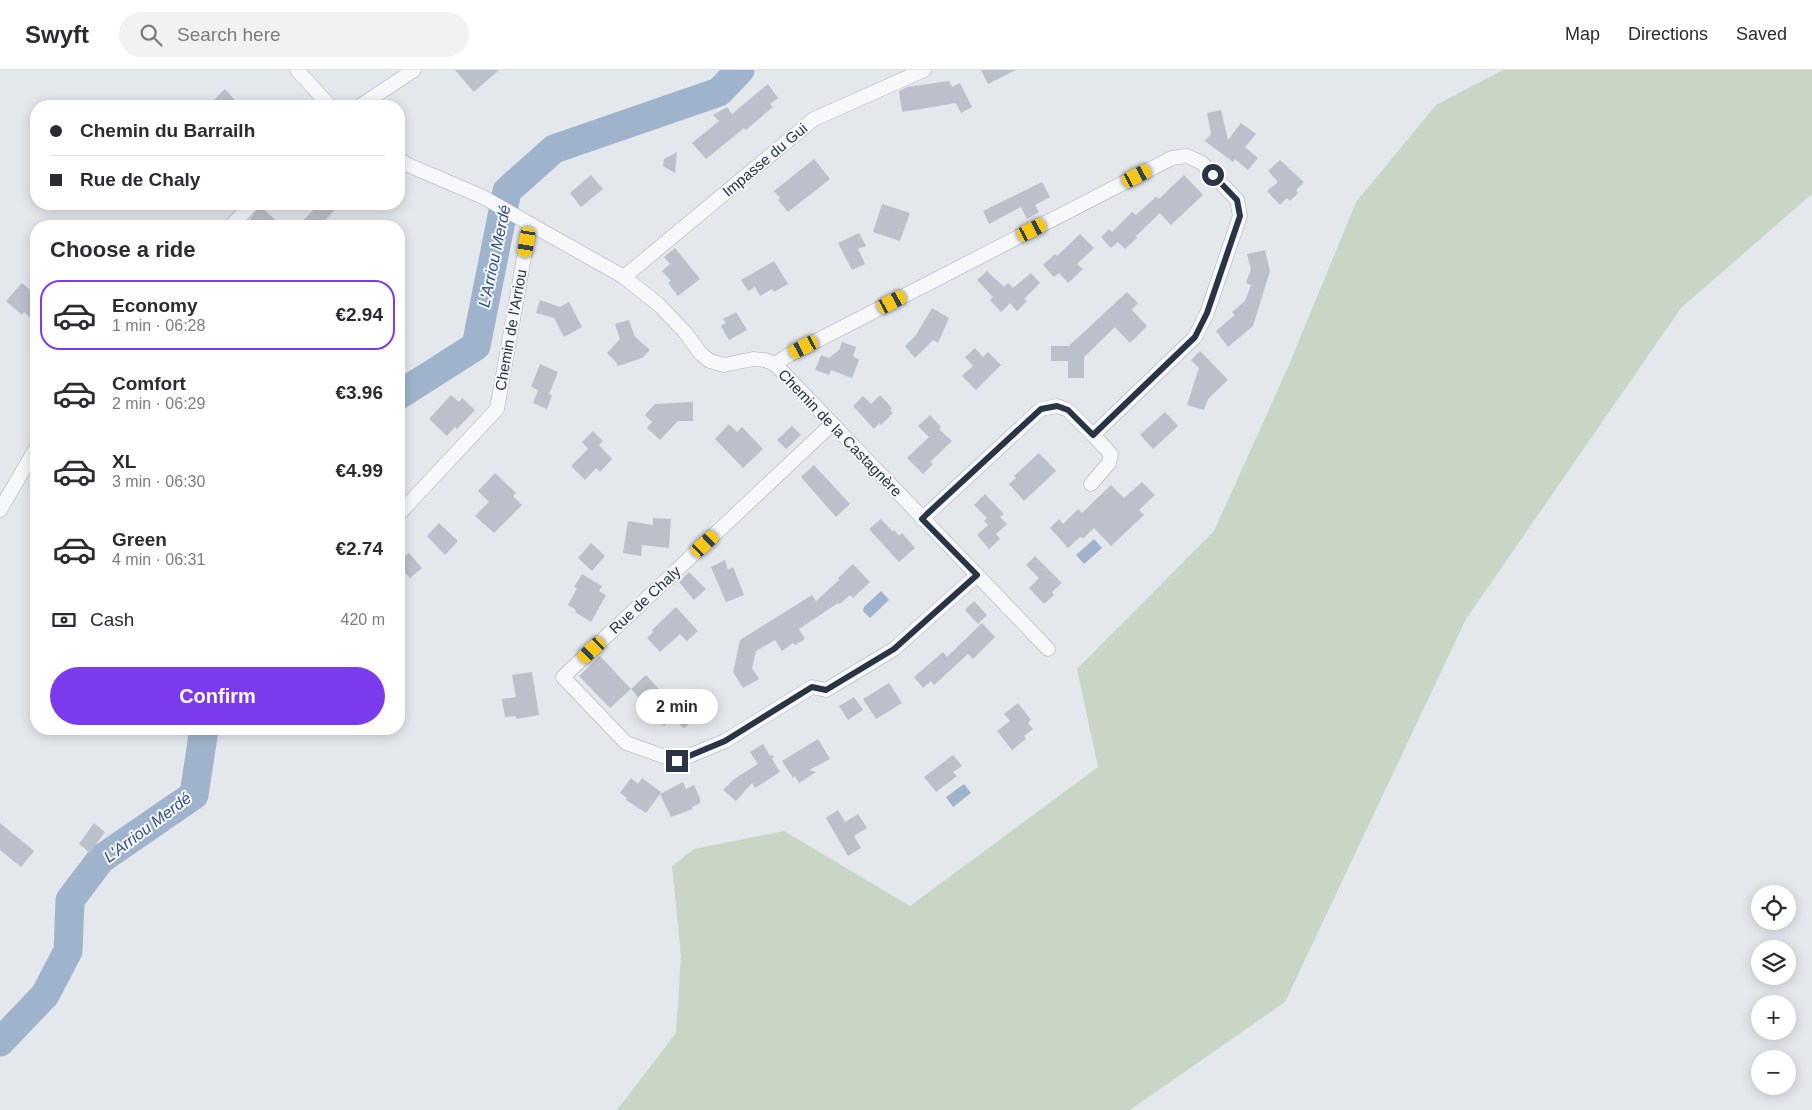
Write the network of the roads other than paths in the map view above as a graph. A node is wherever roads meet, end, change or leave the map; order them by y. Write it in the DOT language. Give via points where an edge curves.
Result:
graph roads {
  1 [pos="297,70"];
  2 [pos="414,70"];
  3 [pos="924,70"];
  4 [pos="324,100"];
  5 [pos="369,100"];
  6 [pos="405,163"];
  7 [pos="246,210"];
  8 [pos="237,220"];
  9 [pos="527,222"];
  10 [pos="624,277"];
  11 [pos="775,364"];
  12 [pos="832,424"];
  13 [pos="1093,435"];
  14 [pos="30,458"];
  15 [pos="1090,484"];
  16 [pos="405,508"];
  17 [pos="0,510"];
  18 [pos="922,519"];
  19 [pos="977,575"];
  20 [pos="1048,649"];
  1 -- 4 [label="street"];
  2 -- 5 [label="street"];
  3 -- 10 [label="street, Impasse du Gui" via="814,119"];
  6 -- 9 [label="street" via="483,197"];
  7 -- 8 [label="street"];
  9 -- 10 [label="street, Chemin de la Castagnère"];
  9 -- 16 [label="street, Chemin de l'Arriou" via="497,409"];
  10 -- 11 [label="street, Chemin de la Castagnère" via="659,305 710,361 724,364 753,359"];
  11 -- 12 [label="street, Chemin de la Castagnère"];
  11 -- 13 [label="street" via="1172,158 1187,156 1202,163 1237,200 1240,216 1207,313 1195,337"];
  12 -- 18 [label="street, Chemin de la Castagnère"];
  12 -- 19 [label="street, Rue de Chaly" via="563,677 619,736 626,743 677,761 725,741 812,687 826,690 894,649"];
  13 -- 15 [label="street" via="1111,454 1109,463"];
  13 -- 18 [label="street" via="1068,410 1057,406 1041,409"];
  14 -- 17 [label="street"];
  18 -- 19 [label="street, Chemin de la Castagnère"];
  19 -- 20 [label="street, Chemin de la Castagnère"];
}
